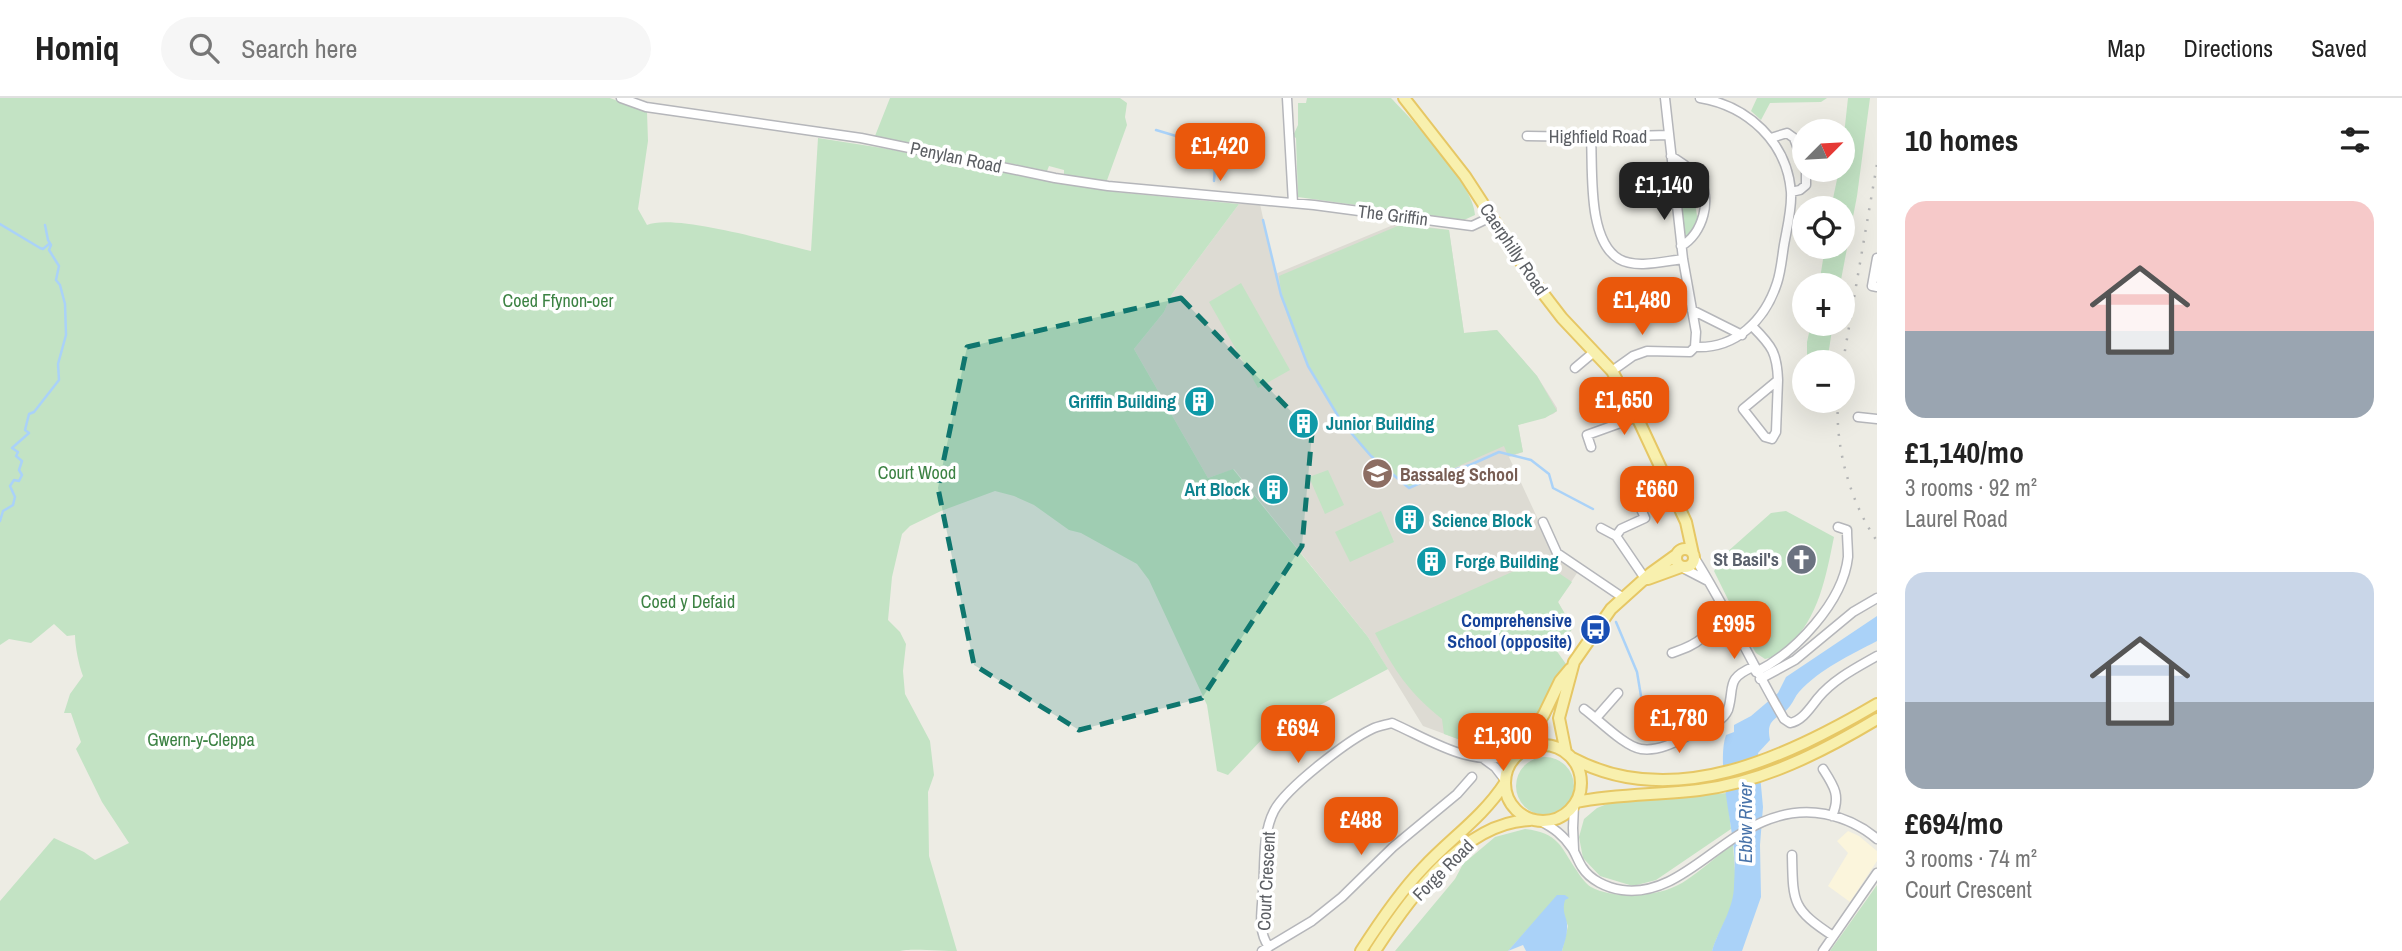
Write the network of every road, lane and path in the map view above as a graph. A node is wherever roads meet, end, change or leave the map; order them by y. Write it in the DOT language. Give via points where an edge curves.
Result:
graph roads {
  1 [pos="621,98"];
  2 [pos="1287,98"];
  3 [pos="1404,98"];
  4 [pos="1665,98"];
  5 [pos="1672,98"];
  6 [pos="1700,98"];
  7 [pos="1669,135"];
  8 [pos="1527,136"];
  9 [pos="1591,137"];
  10 [pos="1792,137"];
  11 [pos="1771,138"];
  12 [pos="1671,156"];
  13 [pos="1806,182"];
  14 [pos="1791,192"];
  15 [pos="1293,203"];
  16 [pos="1491,217"];
  17 [pos="1681,246"];
  18 [pos="1877,258"];
  19 [pos="1683,259"];
  20 [pos="1877,287"];
  21 [pos="1692,310"];
  22 [pos="1753,327"];
  23 [pos="1742,335"];
  24 [pos="1695,347"];
  25 [pos="1594,352"];
  26 [pos="1575,368"];
  27 [pos="1612,371"];
  28 [pos="1778,380"];
  29 [pos="1858,416"];
  30 [pos="1637,417"];
  31 [pos="1877,419"];
  32 [pos="1591,447"];
  33 [pos="1637,500"];
  34 [pos="1680,512"];
  35 [pos="1543,522"];
  36 [pos="1838,527"];
  37 [pos="1601,528"];
  38 [pos="1616,536"];
  39 [pos="1678,553"];
  40 [pos="1694,555"];
  41 [pos="1681,566"];
  42 [pos="1646,580"];
  43 [pos="1710,582"];
  44 [pos="1622,597"];
  45 [pos="1877,598"];
  46 [pos="1728,616"];
  47 [pos="1672,653"];
  48 [pos="1877,656"];
  49 [pos="1572,667"];
  50 [pos="1758,676"];
  51 [pos="1618,693"];
  52 [pos="1877,704"];
  53 [pos="1584,709"];
  54 [pos="1596,718"];
  55 [pos="1877,719"];
  56 [pos="1519,754"];
  57 [pos="1569,756"];
  58 [pos="1484,759"];
  59 [pos="1823,769"];
  60 [pos="1472,776"];
  61 [pos="1505,781"];
  62 [pos="1575,804"];
  63 [pos="1832,816"];
  64 [pos="1536,820"];
  65 [pos="1877,839"];
  66 [pos="1574,850"];
  67 [pos="1792,855"];
  68 [pos="1877,873"];
  69 [pos="1833,936"];
  70 [pos="1266,949"];
  71 [pos="1361,951"];
  72 [pos="1375,951"];
  73 [pos="1823,951"];
  1 -- 15 [label="street, Penylan Road" via="646,107 872,140 1055,178 1173,194"];
  2 -- 15 [label="street"];
  3 -- 16 [label="main road, Caerphilly Road"];
  4 -- 5 [label="street"];
  4 -- 7 [label="street"];
  6 -- 11 [label="street" via="1755,120"];
  7 -- 9 [label="street, Highfield Road"];
  7 -- 12 [label="street"];
  8 -- 9 [label="street, Highfield Road"];
  9 -- 19 [label="street" via="1595,222 1605,245 1619,259 1635,263"];
  10 -- 11 [label="street" via="1787,133"];
  11 -- 14 [label="street"];
  12 -- 17 [label="street"];
  12 -- 17 [label="street" via="1699,178 1704,195 1700,226"];
  13 -- 14 [label="street"];
  14 -- 22 [label="street" via="1778,282"];
  15 -- 16 [label="street, The Griffin" via="1472,226"];
  16 -- 25 [label="main road, Caerphilly Road" via="1547,299"];
  17 -- 19 [label="street"];
  18 -- 20 [label="street" via="1872,286"];
  19 -- 21 [label="street"];
  21 -- 23 [label="street"];
  21 -- 24 [label="street"];
  22 -- 23 [label="street"];
  22 -- 28 [label="street" via="1770,344 1777,359"];
  23 -- 24 [label="street" via="1710,348"];
  24 -- 27 [label="street" via="1690,352 1639,353"];
  25 -- 26 [label="street"];
  25 -- 27 [label="main road, Caerphilly Road"];
  27 -- 30 [label="main road, Caerphilly Road"];
  28 -- 28 [label="street" via="1743,409 1765,437 1772,439"];
  29 -- 31 [label="street"];
  30 -- 32 [label="street" via="1587,435"];
  30 -- 34 [label="main road, Caerphilly Road"];
  33 -- 38 [label="street" via="1645,518"];
  34 -- 39 [label="main road, Caerphilly Road" via="1683,526"];
  34 -- 40 [label="main road, Caerphilly Road"];
  35 -- 44 [label="street" via="1557,553"];
  36 -- 50 [label="street" via="1847,530 1848,558 1842,582 1813,628"];
  37 -- 38 [label="street"];
  38 -- 42 [label="street"];
  39 -- 40 [label="main road" via="1688,549"];
  39 -- 41 [label="main road, Caerphilly Road" via="1676,561"];
  39 -- 42 [label="main road"];
  40 -- 41 [label="main road" via="1690,566"];
  40 -- 43 [label="street, Caerphilly Road"];
  41 -- 42 [label="main road"];
  41 -- 43 [label="street"];
  42 -- 44 [label="main road"];
  43 -- 46 [label="street, Caerphilly Road"];
  44 -- 49 [label="main road"];
  45 -- 50 [label="street" via="1795,660"];
  46 -- 47 [label="street" via="1688,648"];
  46 -- 50 [label="street, Caerphilly Road"];
  48 -- 50 [label="street, Caerphilly Road" via="1828,687 1790,723"];
  49 -- 56 [label="main road"];
  49 -- 57 [label="main road" via="1559,718"];
  50 -- 54 [label="street" via="1745,671 1732,683 1728,709 1721,719 1665,746 1640,749"];
  51 -- 54 [label="street"];
  52 -- 57 [label="main road" via="1772,758 1720,773 1665,780 1621,778"];
  53 -- 54 [label="street"];
  55 -- 62 [label="main road" via="1822,750 1721,786 1611,795"];
  56 -- 57 [label="main road" via="1543,745"];
  56 -- 58 [label="street, Court Crescent"];
  56 -- 61 [label="main road"];
  57 -- 62 [label="main road" via="1581,779"];
  58 -- 61 [label="street"];
  58 -- 70 [label="street, Court Crescent" via="1465,757 1392,723 1372,729 1346,746 1296,786 1273,812 1266,845 1261,924"];
  59 -- 63 [label="street" via="1837,792"];
  60 -- 70 [label="street" via="1342,897"];
  61 -- 64 [label="main road" via="1511,803"];
  61 -- 71 [label="main road, Forge Road" via="1480,817 1421,870"];
  62 -- 64 [label="main road" via="1560,817"];
  62 -- 66 [label="street"];
  63 -- 65 [label="street" via="1856,824"];
  63 -- 66 [label="street" via="1799,812 1767,819 1669,882 1644,890 1612,888 1590,876"];
  64 -- 66 [label="street" via="1556,829"];
  64 -- 72 [label="main road, Forge Road" via="1497,826 1466,844 1421,888"];
  67 -- 69 [label="street" via="1797,904 1806,917"];
  68 -- 69 [label="street"];
  69 -- 73 [label="street"];
}
